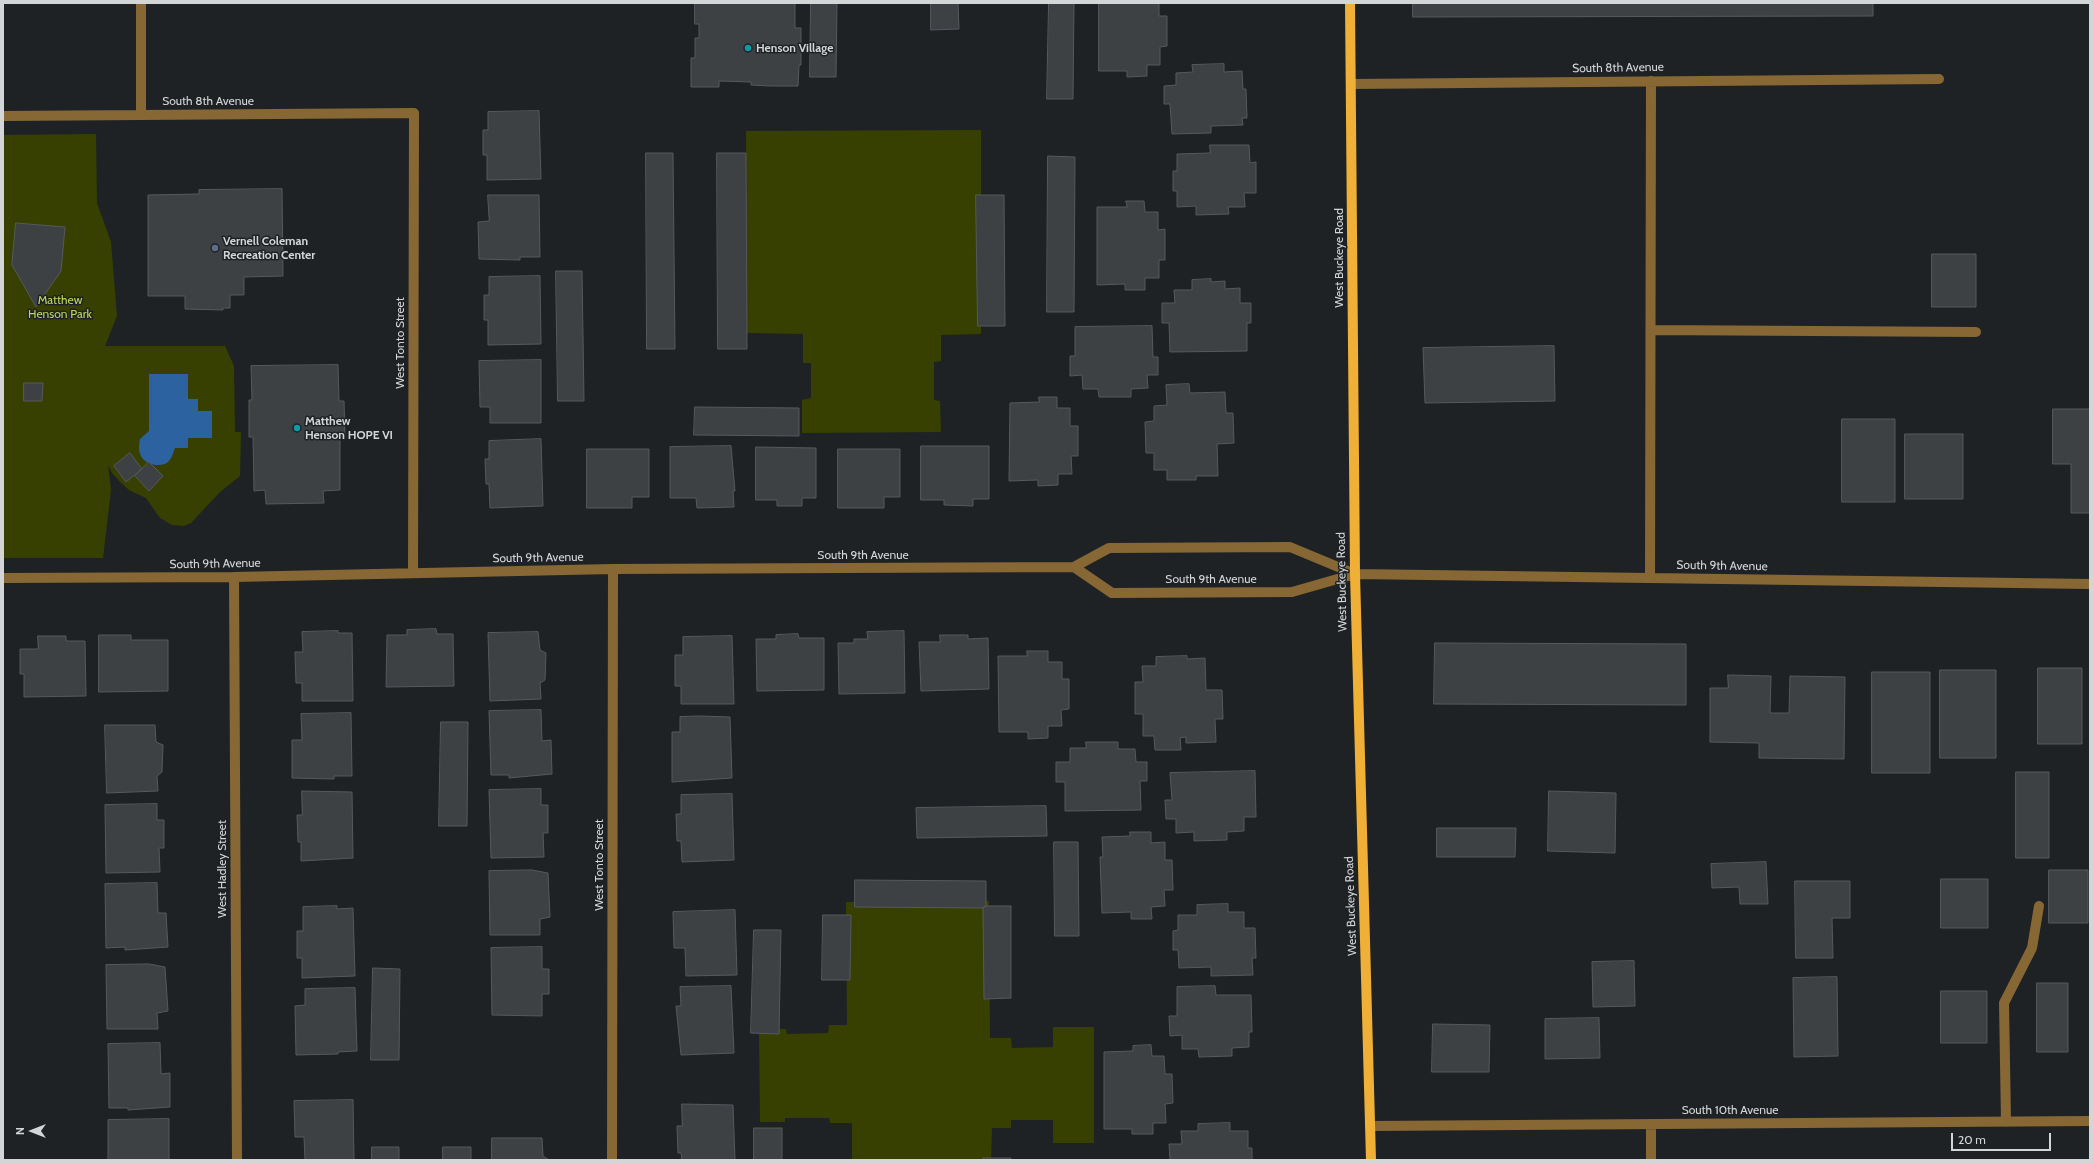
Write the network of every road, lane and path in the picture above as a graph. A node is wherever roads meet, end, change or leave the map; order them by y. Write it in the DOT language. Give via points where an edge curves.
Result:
graph roads {
  1 [pos="141,3"];
  2 [pos="1350,3"];
  3 [pos="1939,79"];
  4 [pos="1651,81"];
  5 [pos="1351,84"];
  6 [pos="414,112"];
  7 [pos="141,114"];
  8 [pos="3,116"];
  9 [pos="1651,330"];
  10 [pos="1976,332"];
  11 [pos="1074,566"];
  12 [pos="613,569"];
  13 [pos="413,574"];
  14 [pos="1354,574"];
  15 [pos="234,577"];
  16 [pos="3,578"];
  17 [pos="1650,578"];
  18 [pos="2090,584"];
  19 [pos="2039,906"];
  20 [pos="2090,1121"];
  21 [pos="2006,1122"];
  22 [pos="1651,1124"];
  23 [pos="1371,1126"];
  24 [pos="237,1160"];
  25 [pos="612,1160"];
  26 [pos="1371,1160"];
  27 [pos="1651,1160"];
  1 -- 7 [label="street"];
  2 -- 5 [label="main road, West Buckeye Road"];
  3 -- 4 [label="street, South 8th Avenue"];
  4 -- 5 [label="street, South 8th Avenue"];
  4 -- 9 [label="street"];
  5 -- 14 [label="main road, West Buckeye Road"];
  6 -- 7 [label="street, South 8th Avenue"];
  6 -- 13 [label="street, West Tonto Street"];
  7 -- 8 [label="street, South 8th Avenue"];
  9 -- 10 [label="street"];
  9 -- 17 [label="street"];
  11 -- 12 [label="street, South 9th Avenue"];
  11 -- 14 [label="street, South 9th Avenue" via="1109,548 1290,547"];
  11 -- 14 [label="street, South 9th Avenue" via="1112,593 1292,592"];
  12 -- 13 [label="street, South 9th Avenue"];
  12 -- 25 [label="street, West Tonto Street"];
  13 -- 15 [label="street, South 9th Avenue"];
  14 -- 17 [label="street, South 9th Avenue"];
  14 -- 23 [label="main road, West Buckeye Road"];
  15 -- 16 [label="street, South 9th Avenue"];
  15 -- 24 [label="street, West Hadley Street"];
  17 -- 18 [label="street, South 9th Avenue"];
  19 -- 21 [label="street" via="2032,948 2004,1003"];
  20 -- 21 [label="street, South 10th Avenue"];
  21 -- 22 [label="street, South 10th Avenue"];
  22 -- 23 [label="street, South 10th Avenue"];
  22 -- 27 [label="street"];
  23 -- 26 [label="main road, West Buckeye Road"];
}
